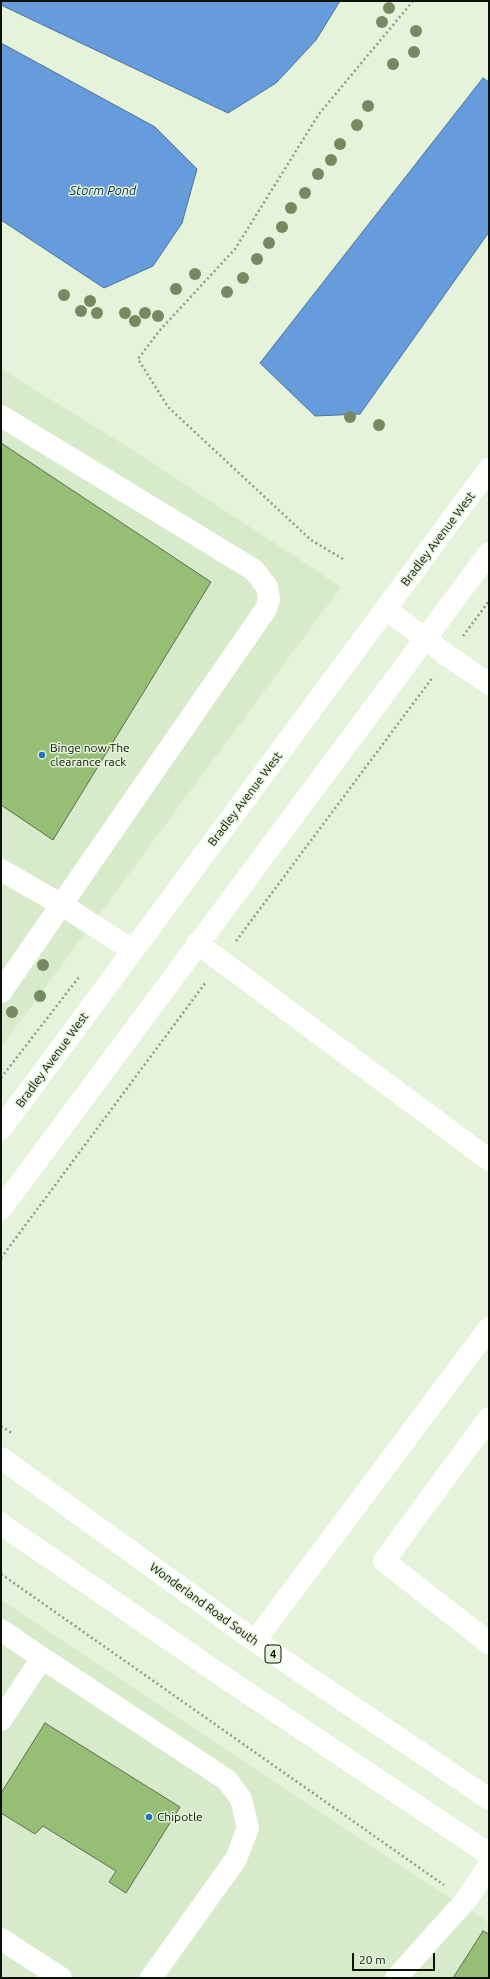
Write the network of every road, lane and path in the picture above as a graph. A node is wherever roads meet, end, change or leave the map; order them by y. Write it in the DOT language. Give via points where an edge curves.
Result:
graph roads {
  1 [pos="413,1"];
  2 [pos="1,416"];
  3 [pos="489,469"];
  4 [pos="489,553"];
  5 [pos="343,559"];
  6 [pos="489,601"];
  7 [pos="386,608"];
  8 [pos="425,639"];
  9 [pos="448,656"];
  10 [pos="489,684"];
  11 [pos="1,870"];
  12 [pos="62,905"];
  13 [pos="197,944"];
  14 [pos="132,950"];
  15 [pos="221,962"];
  16 [pos="1,992"];
  17 [pos="1,1130"];
  18 [pos="489,1160"];
  19 [pos="1,1209"];
  20 [pos="1,1258"];
  21 [pos="489,1328"];
  22 [pos="489,1418"];
  23 [pos="1,1458"];
  24 [pos="1,1524"];
  25 [pos="1,1574"];
  26 [pos="1,1630"];
  27 [pos="255,1641"];
  28 [pos="489,1643"];
  29 [pos="42,1658"];
  30 [pos="1,1720"];
  31 [pos="489,1799"];
  32 [pos="489,1854"];
  33 [pos="489,1866"];
  34 [pos="466,1900"];
  35 [pos="1,1939"];
  36 [pos="61,1978"];
  37 [pos="151,1978"];
  38 [pos="396,1978"];
  1 -- 5 [label="path" via="319,114 235,249 160,330 138,360 168,407 310,540"];
  2 -- 12 [label="main road" via="254,570 267,587 269,599 266,609"];
  3 -- 7 [label="main road, Bradley Avenue West"];
  4 -- 8 [label="main road"];
  6 -- 9 [label="path"];
  7 -- 8 [label="main road"];
  7 -- 14 [label="main road, Bradley Avenue West"];
  8 -- 9 [label="main road"];
  8 -- 13 [label="main road"];
  9 -- 10 [label="main road"];
  9 -- 15 [label="path"];
  11 -- 12 [label="main road"];
  12 -- 14 [label="main road"];
  12 -- 16 [label="main road"];
  13 -- 15 [label="main road"];
  13 -- 19 [label="main road"];
  14 -- 17 [label="main road, Bradley Avenue West"];
  15 -- 18 [label="main road"];
  15 -- 20 [label="path"];
  21 -- 27 [label="main road"];
  22 -- 28 [label="main road" via="384,1561"];
  23 -- 27 [label="main road, Wonderland Road South / 4"];
  24 -- 32 [label="main road"];
  25 -- 34 [label="path"];
  26 -- 29 [label="main road"];
  27 -- 31 [label="main road, Wonderland Road South / 4"];
  29 -- 30 [label="main road"];
  29 -- 37 [label="main road" via="227,1780 241,1799 248,1828 236,1859"];
  33 -- 34 [label="main road"];
  34 -- 38 [label="main road"];
  35 -- 36 [label="main road"];
}
